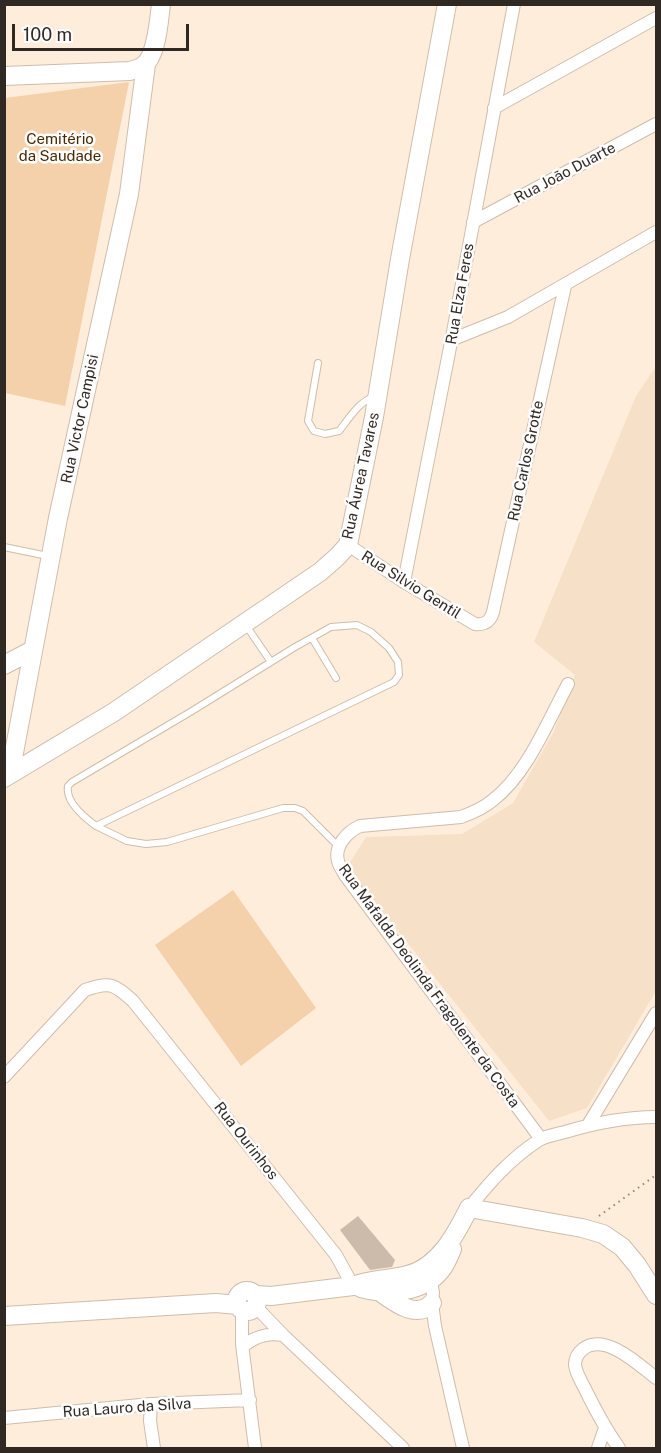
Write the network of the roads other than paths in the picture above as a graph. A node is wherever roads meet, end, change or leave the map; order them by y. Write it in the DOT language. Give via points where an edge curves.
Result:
graph roads {
  1 [pos="161,4"];
  2 [pos="447,4"];
  3 [pos="514,4"];
  4 [pos="657,18"];
  5 [pos="146,64"];
  6 [pos="4,76"];
  7 [pos="494,108"];
  8 [pos="657,124"];
  9 [pos="473,222"];
  10 [pos="657,232"];
  11 [pos="565,286"];
  12 [pos="451,340"];
  13 [pos="318,363"];
  14 [pos="377,397"];
  15 [pos="348,545"];
  16 [pos="4,547"];
  17 [pos="51,557"];
  18 [pos="404,582"];
  19 [pos="245,623"];
  20 [pos="475,624"];
  21 [pos="312,638"];
  22 [pos="33,651"];
  23 [pos="271,662"];
  24 [pos="4,665"];
  25 [pos="336,678"];
  26 [pos="568,684"];
  27 [pos="7,776"];
  28 [pos="96,826"];
  29 [pos="339,847"];
  30 [pos="657,1013"];
  31 [pos="4,1077"];
  32 [pos="657,1117"];
  33 [pos="588,1125"];
  34 [pos="541,1139"];
  35 [pos="469,1208"];
  36 [pos="453,1238"];
  37 [pos="430,1279"];
  38 [pos="383,1285"];
  39 [pos="353,1286"];
  40 [pos="657,1295"];
  41 [pos="251,1303"];
  42 [pos="432,1303"];
  43 [pos="4,1316"];
  44 [pos="283,1335"];
  45 [pos="245,1349"];
  46 [pos="657,1378"];
  47 [pos="250,1400"];
  48 [pos="151,1404"];
  49 [pos="4,1418"];
  50 [pos="605,1428"];
  51 [pos="256,1448"];
  52 [pos="154,1449"];
  53 [pos="403,1449"];
  54 [pos="463,1449"];
  55 [pos="598,1449"];
  56 [pos="619,1449"];
  1 -- 5 [label="street, Rua Victor Campisi" via="153,51"];
  2 -- 14 [label="street, Rua Áurea Tavares"];
  3 -- 7 [label="street, Rua Elza Feres"];
  4 -- 7 [label="street"];
  5 -- 6 [label="street" via="129,71"];
  5 -- 17 [label="street, Rua Victor Campisi" via="129,194"];
  7 -- 9 [label="street, Rua Elza Feres"];
  8 -- 9 [label="street, Rua João Duarte"];
  9 -- 12 [label="street, Rua Elza Feres"];
  10 -- 11 [label="street"];
  11 -- 12 [label="street" via="508,317"];
  11 -- 20 [label="street, Rua Carlos Grotte" via="493,612 487,622"];
  12 -- 18 [label="street, Rua Elza Feres"];
  13 -- 14 [label="lane" via="308,421 314,431 339,431 368,399"];
  14 -- 15 [label="street, Rua Áurea Tavares"];
  15 -- 18 [label="street, Rua Silvio Gentil"];
  15 -- 19 [label="street, Rua Áurea Tavares" via="320,572"];
  16 -- 17 [label="lane"];
  17 -- 22 [label="street, Rua Victor Campisi"];
  18 -- 20 [label="street, Rua Silvio Gentil"];
  19 -- 23 [label="lane"];
  19 -- 27 [label="street, Rua Áurea Tavares" via="114,712"];
  21 -- 23 [label="lane"];
  21 -- 25 [label="lane"];
  21 -- 28 [label="lane" via="331,627 357,625 389,648 398,662 399,675 394,682"];
  22 -- 24 [label="street"];
  22 -- 27 [label="street, Rua Victor Campisi"];
  23 -- 28 [label="lane" via="72,782 68,795 82,815"];
  26 -- 29 [label="street, Rua Mafalda Deolinda Fragolente da Costa" via="518,776 494,799 461,817 360,826"];
  28 -- 29 [label="lane" via="127,841 146,844 295,808 303,811"];
  29 -- 34 [label="street, Rua Mafalda Deolinda Fragolente da Costa" via="338,860 345,875"];
  30 -- 33 [label="street"];
  31 -- 39 [label="street, Rua Ourinhos" via="85,990 107,984 116,986 133,1001 336,1255"];
  32 -- 33 [label="street"];
  33 -- 34 [label="street"];
  34 -- 35 [label="street" via="493,1178"];
  35 -- 36 [label="street"];
  35 -- 40 [label="street" via="603,1234 622,1247"];
  36 -- 37 [label="street" via="447,1262"];
  36 -- 38 [label="street" via="421,1270"];
  37 -- 38 [label="street" via="421,1277"];
  37 -- 42 [label="street"];
  38 -- 39 [label="street" via="365,1281"];
  38 -- 42 [label="street" via="396,1304 420,1311"];
  39 -- 41 [label="street"];
  41 -- 43 [label="street"];
  41 -- 44 [label="street"];
  41 -- 45 [label="street" via="242,1344"];
  42 -- 54 [label="street"];
  44 -- 45 [label="street" via="261,1336"];
  44 -- 53 [label="street"];
  45 -- 47 [label="street"];
  46 -- 50 [label="street" via="607,1345 582,1349 575,1365"];
  47 -- 48 [label="street, Rua Lauro da Silva"];
  47 -- 51 [label="street"];
  48 -- 49 [label="street, Rua Lauro da Silva"];
  48 -- 52 [label="street"];
  50 -- 55 [label="street"];
  50 -- 56 [label="street"];
}
